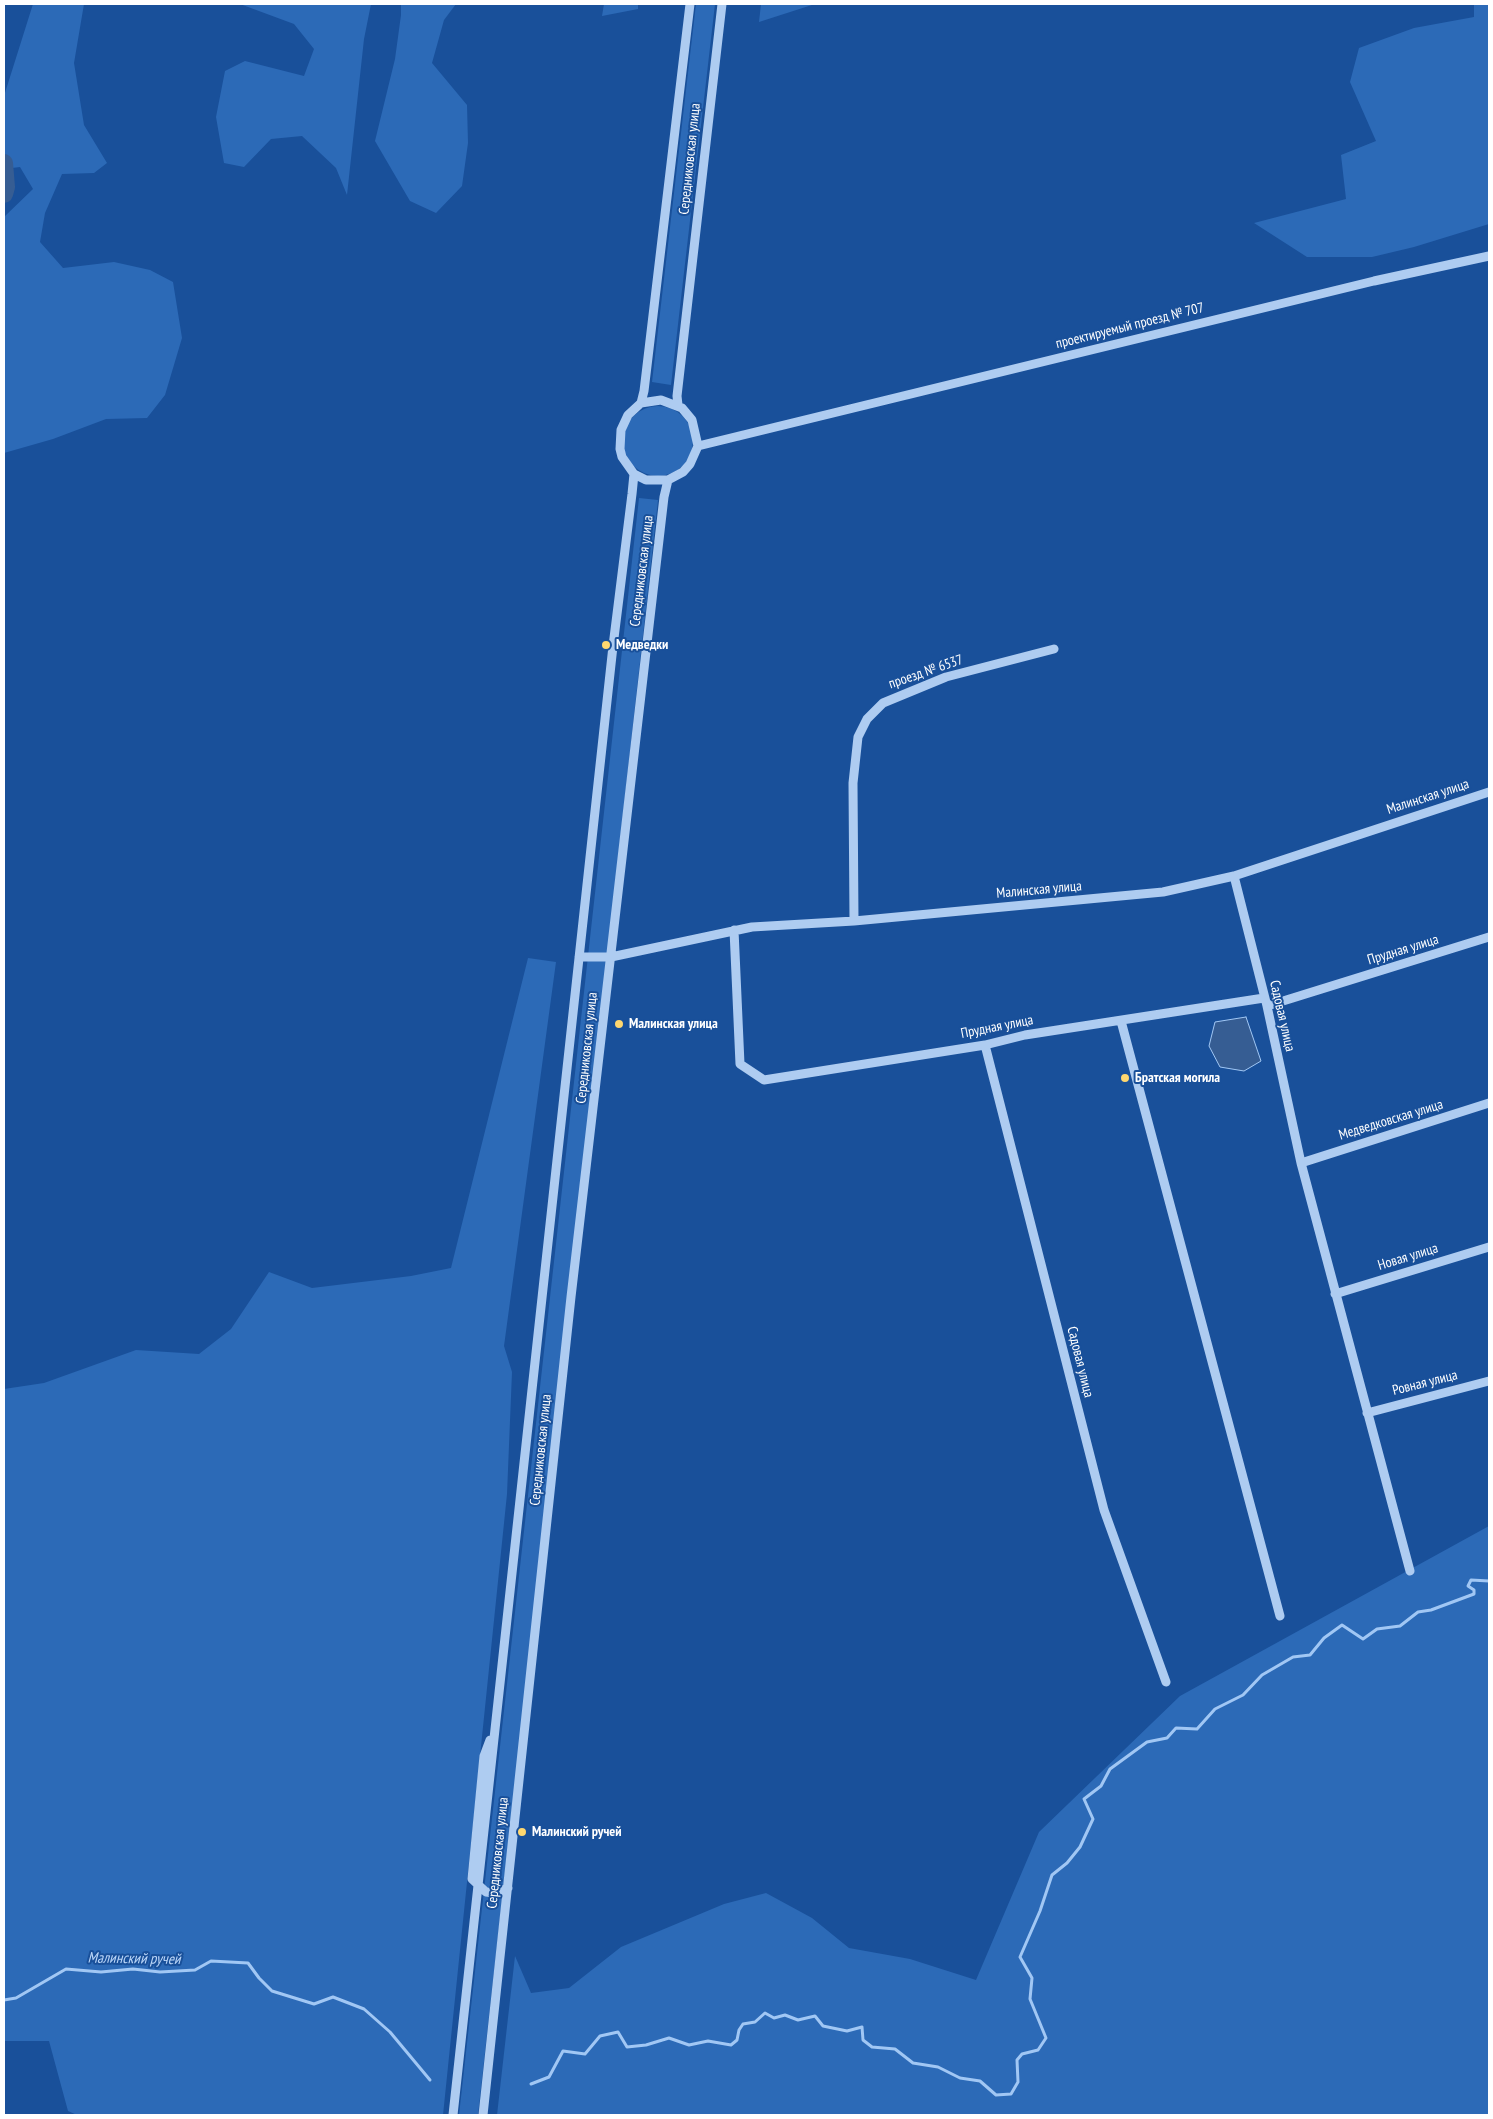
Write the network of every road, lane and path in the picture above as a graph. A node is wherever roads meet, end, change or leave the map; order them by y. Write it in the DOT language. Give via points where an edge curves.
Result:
graph roads {
  1 [pos="690,4"];
  2 [pos="722,4"];
  3 [pos="1489,256"];
  4 [pos="641,403"];
  5 [pos="678,406"];
  6 [pos="698,446"];
  7 [pos="634,474"];
  8 [pos="668,480"];
  9 [pos="1054,649"];
  10 [pos="1489,792"];
  11 [pos="1234,876"];
  12 [pos="854,921"];
  13 [pos="734,930"];
  14 [pos="1489,937"];
  15 [pos="579,957"];
  16 [pos="611,957"];
  17 [pos="1266,1002"];
  18 [pos="1121,1021"];
  19 [pos="985,1045"];
  20 [pos="1489,1103"];
  21 [pos="1301,1162"];
  22 [pos="1489,1247"];
  23 [pos="1335,1294"];
  24 [pos="1489,1381"];
  25 [pos="1367,1412"];
  26 [pos="1410,1571"];
  27 [pos="1280,1616"];
  28 [pos="1166,1682"];
  29 [pos="478,1886"];
  30 [pos="508,1888"];
  31 [pos="453,2115"];
  32 [pos="483,2115"];
  1 -- 4 [label="street, Середниковская улица"];
  2 -- 5 [label="street, Середниковская улица"];
  3 -- 6 [label="street, проектируемый проезд № 707" via="1374,280"];
  4 -- 5 [label="street" via="661,400"];
  4 -- 7 [label="street" via="628,414 621,430 620,449"];
  5 -- 6 [label="street" via="692,420"];
  6 -- 8 [label="street" via="683,472"];
  7 -- 8 [label="street" via="646,480"];
  7 -- 15 [label="street, Середниковская улица"];
  8 -- 16 [label="street, Середниковская улица"];
  9 -- 12 [label="street, проезд № 6537" via="946,677 883,703 867,719 858,736 853,783"];
  10 -- 11 [label="street, Малинская улица"];
  11 -- 12 [label="street, Малинская улица" via="1163,892"];
  11 -- 17 [label="street, Садовая улица"];
  12 -- 13 [label="street, Малинская улица"];
  13 -- 16 [label="street, Малинская улица"];
  13 -- 19 [label="street, Прудная улица" via="740,1064 764,1080"];
  14 -- 17 [label="street, Прудная улица"];
  15 -- 16 [label="street, Малинская улица"];
  15 -- 29 [label="street, Середниковская улица"];
  16 -- 30 [label="street, Середниковская улица"];
  17 -- 18 [label="street, Прудная улица"];
  17 -- 21 [label="street, Садовая улица"];
  18 -- 19 [label="street, Прудная улица" via="1024,1035"];
  18 -- 27 [label="street"];
  19 -- 28 [label="street, Садовая улица" via="1104,1510"];
  20 -- 21 [label="street, Медведковская улица"];
  21 -- 23 [label="street, Садовая улица"];
  22 -- 23 [label="street, Новая улица"];
  23 -- 25 [label="street, Садовая улица"];
  24 -- 25 [label="street, Ровная улица"];
  25 -- 26 [label="street, Садовая улица"];
  29 -- 30 [label="street" via="494,1893"];
  29 -- 31 [label="street, Середниковская улица"];
  30 -- 32 [label="street, Середниковская улица"];
}
